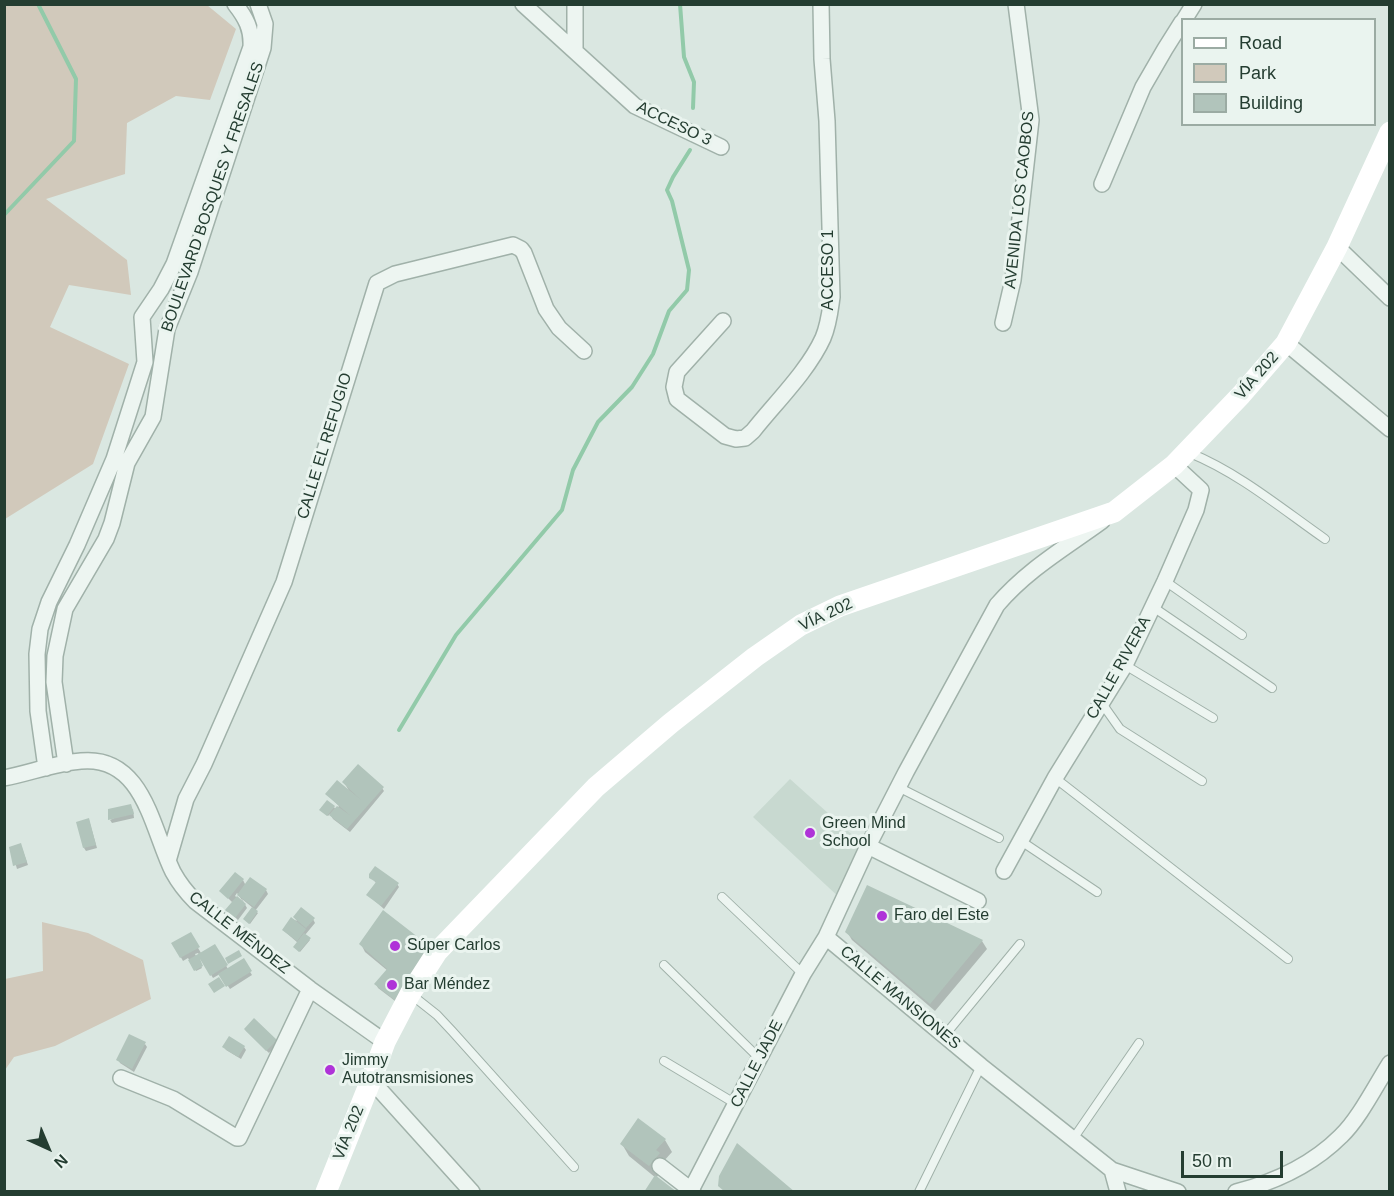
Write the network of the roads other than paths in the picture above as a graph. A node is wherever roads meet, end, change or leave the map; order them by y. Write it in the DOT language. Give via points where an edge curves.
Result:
graph roads {
  1 [pos="235,4"];
  2 [pos="258,4"];
  3 [pos="523,4"];
  4 [pos="575,4"];
  5 [pos="821,4"];
  6 [pos="1016,4"];
  7 [pos="1194,5"];
  8 [pos="1185,18"];
  9 [pos="1181,24"];
  10 [pos="575,51"];
  11 [pos="1389,132"];
  12 [pos="721,147"];
  13 [pos="1102,184"];
  14 [pos="1337,247"];
  15 [pos="1389,298"];
  16 [pos="723,321"];
  17 [pos="1003,323"];
  18 [pos="1286,343"];
  19 [pos="584,351"];
  20 [pos="1389,429"];
  21 [pos="1180,458"];
  22 [pos="1114,512"];
  23 [pos="1324,539"];
  24 [pos="1165,581"];
  25 [pos="1153,607"];
  26 [pos="1242,635"];
  27 [pos="1125,665"];
  28 [pos="1272,688"];
  29 [pos="1101,702"];
  30 [pos="1213,718"];
  31 [pos="66,764"];
  32 [pos="46,768"];
  33 [pos="4,778"];
  34 [pos="1055,778"];
  35 [pos="1202,781"];
  36 [pos="898,787"];
  37 [pos="999,838"];
  38 [pos="1021,841"];
  39 [pos="868,846"];
  40 [pos="168,861"];
  41 [pos="1004,871"];
  42 [pos="1097,892"];
  43 [pos="722,897"];
  44 [pos="978,901"];
  45 [pos="826,937"];
  46 [pos="1020,944"];
  47 [pos="1288,959"];
  48 [pos="664,965"];
  49 [pos="803,974"];
  50 [pos="310,989"];
  51 [pos="410,994"];
  52 [pos="945,1035"];
  53 [pos="385,1042"];
  54 [pos="1139,1043"];
  55 [pos="759,1058"];
  56 [pos="664,1061"];
  57 [pos="1389,1063"];
  58 [pos="981,1066"];
  59 [pos="121,1078"];
  60 [pos="371,1080"];
  61 [pos="736,1104"];
  62 [pos="1073,1139"];
  63 [pos="660,1166"];
  64 [pos="573,1167"];
  65 [pos="1112,1170"];
  66 [pos="326,1191"];
  67 [pos="472,1191"];
  68 [pos="692,1191"];
  69 [pos="919,1191"];
  70 [pos="1118,1191"];
  71 [pos="1178,1191"];
  72 [pos="1238,1191"];
  1 -- 32 [label="street, BOULEVARD BOSQUES Y FRESALES" via="248,22 251,47 174,264 143,313 145,362 114,459 40,629 38,711"];
  2 -- 31 [label="street, BOULEVARD BOSQUES Y FRESALES" via="265,24 263,48 190,272 167,329 156,408 127,463 106,539 66,606 59,631 54,682"];
  3 -- 10 [label="street"];
  4 -- 10 [label="street"];
  5 -- 16 [label="street, ACCESO 1" via="832,297 829,319 814,356 753,431 736,440 677,399 674,387 677,372"];
  6 -- 17 [label="street, AVENIDA LOS CAOBOS" via="1031,120 1013,280"];
  7 -- 8 [label="street"];
  9 -- 13 [label="street" via="1143,87"];
  10 -- 12 [label="street, ACCESO 3" via="635,106"];
  11 -- 14 [label="main road, VÍA 202"];
  14 -- 15 [label="street"];
  14 -- 18 [label="main road, VÍA 202"];
  18 -- 20 [label="street"];
  18 -- 21 [label="main road, VÍA 202"];
  19 -- 40 [label="street, CALLE EL REFUGIO" via="552,319 524,254 513,245 395,274 377,283 284,582 186,799"];
  21 -- 22 [label="main road, VÍA 202"];
  21 -- 23 [label="lane" via="1208,460"];
  21 -- 24 [label="street, CALLE RIVERA" via="1201,490"];
  22 -- 36 [label="street, CALLE MANSIONES" via="1053,553 1013,586 997,605"];
  22 -- 51 [label="main road, VÍA 202" via="840,606 801,625 680,715 596,787 437,952"];
  24 -- 25 [label="street, CALLE RIVERA"];
  24 -- 26 [label="lane"];
  25 -- 27 [label="street, CALLE RIVERA"];
  25 -- 28 [label="lane"];
  27 -- 29 [label="street, CALLE RIVERA"];
  27 -- 30 [label="lane"];
  29 -- 34 [label="street, CALLE RIVERA"];
  29 -- 35 [label="lane" via="1120,729"];
  31 -- 32 [label="street, CALLE MÉNDEZ"];
  31 -- 40 [label="street, CALLE MÉNDEZ" via="98,761 130,779 149,809"];
  32 -- 33 [label="street, CALLE MÉNDEZ"];
  34 -- 38 [label="street, CALLE RIVERA"];
  34 -- 47 [label="lane"];
  36 -- 37 [label="lane"];
  36 -- 39 [label="street, CALLE MANSIONES"];
  38 -- 41 [label="street, CALLE RIVERA"];
  38 -- 42 [label="lane"];
  39 -- 44 [label="street"];
  39 -- 45 [label="street, CALLE MANSIONES"];
  40 -- 50 [label="street, CALLE MÉNDEZ" via="182,888 195,901"];
  43 -- 49 [label="lane"];
  45 -- 49 [label="street, CALLE JADE"];
  45 -- 52 [label="street, CALLE MANSIONES"];
  46 -- 52 [label="lane"];
  48 -- 55 [label="lane"];
  49 -- 55 [label="street, CALLE JADE"];
  50 -- 53 [label="street, CALLE MÉNDEZ"];
  50 -- 59 [label="street" via="239,1138 173,1099"];
  51 -- 53 [label="main road, VÍA 202"];
  51 -- 64 [label="lane" via="452,1031"];
  52 -- 58 [label="street, CALLE MANSIONES"];
  53 -- 60 [label="main road, VÍA 202"];
  54 -- 62 [label="lane"];
  55 -- 61 [label="street, CALLE JADE"];
  56 -- 61 [label="lane"];
  57 -- 72 [label="street" via="1342,1135 1297,1169"];
  58 -- 62 [label="street, CALLE MANSIONES"];
  58 -- 69 [label="lane"];
  60 -- 66 [label="main road, VÍA 202"];
  60 -- 67 [label="street"];
  61 -- 68 [label="street, CALLE JADE"];
  62 -- 65 [label="street, CALLE MANSIONES"];
  63 -- 68 [label="street"];
  65 -- 70 [label="street"];
  65 -- 71 [label="street"];
}
